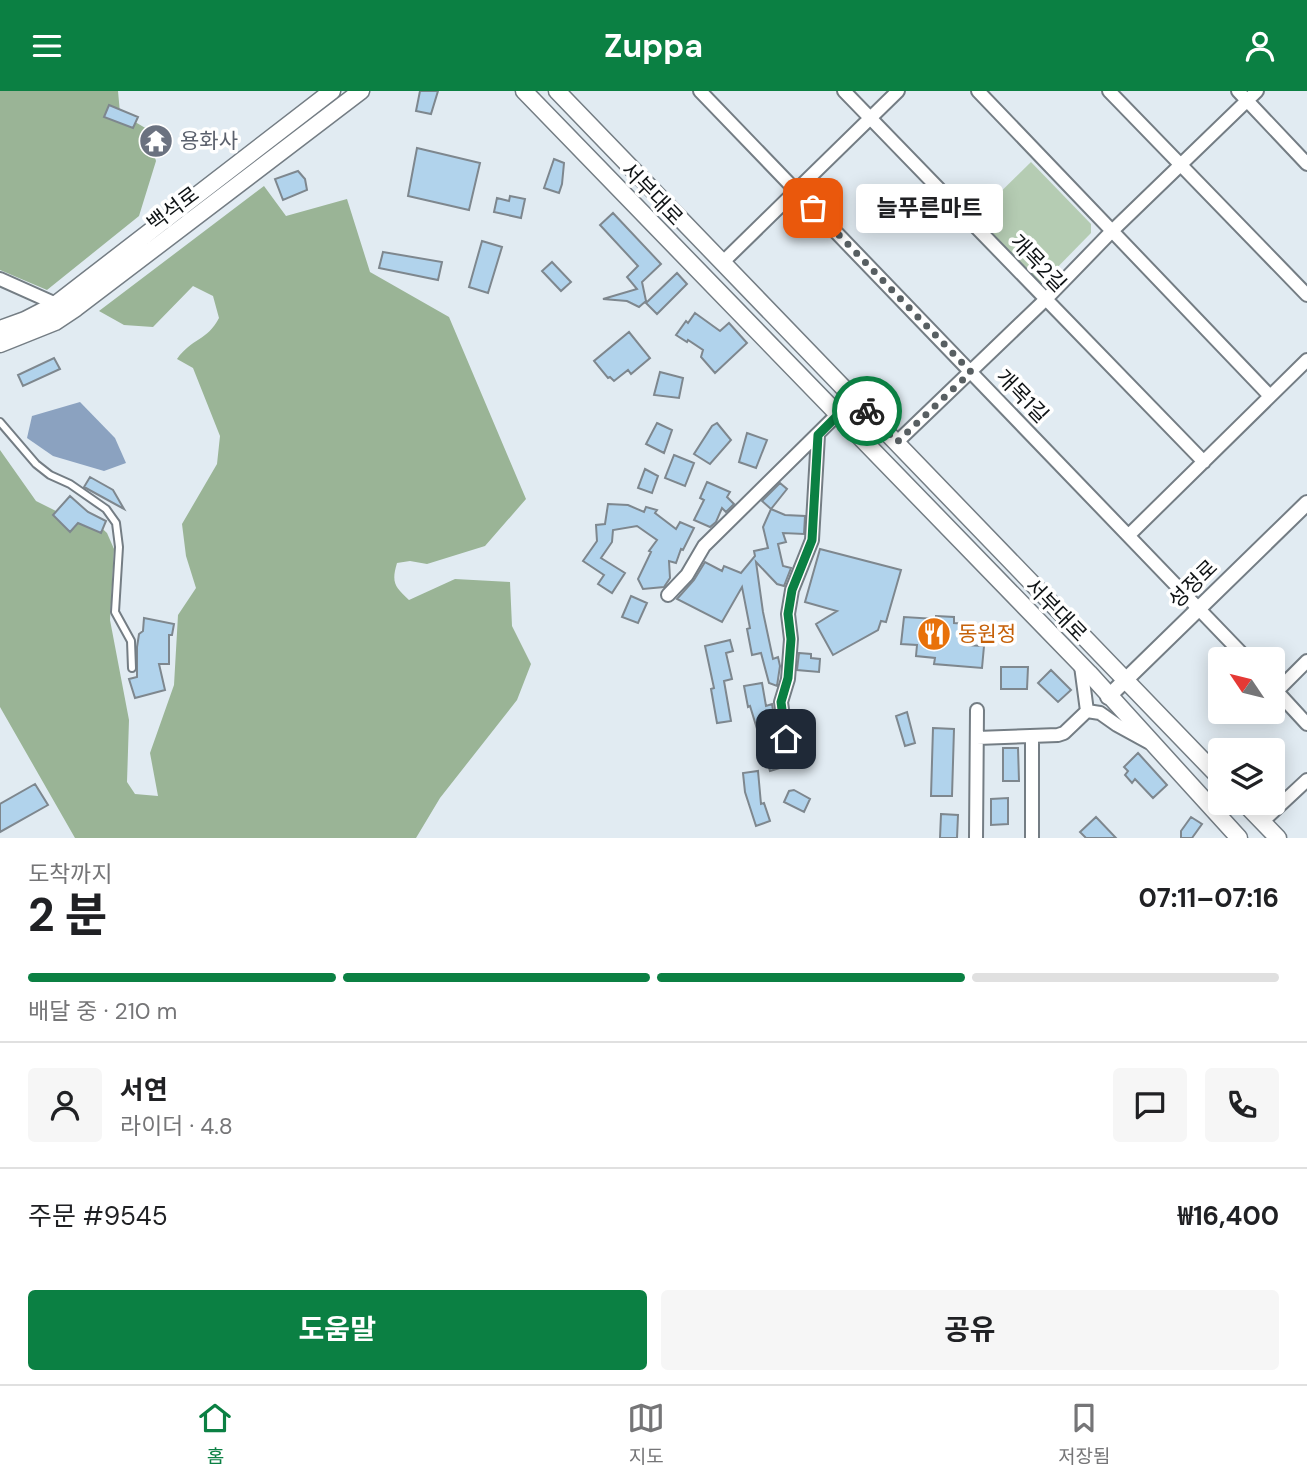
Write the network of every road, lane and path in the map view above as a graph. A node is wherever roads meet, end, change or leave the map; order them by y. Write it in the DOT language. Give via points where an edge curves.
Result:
graph roads {
  1 [pos="332,91"];
  2 [pos="361,91"];
  3 [pos="524,91"];
  4 [pos="557,91"];
  5 [pos="700,91"];
  6 [pos="844,91"];
  7 [pos="898,91"];
  8 [pos="978,91"];
  9 [pos="1109,91"];
  10 [pos="1257,91"];
  11 [pos="1242,96"];
  12 [pos="870,118"];
  13 [pos="1307,164"];
  14 [pos="1179,165"];
  15 [pos="796,190"];
  16 [pos="1111,232"];
  17 [pos="722,263"];
  18 [pos="0,279"];
  19 [pos="1307,295"];
  20 [pos="1046,299"];
  21 [pos="56,304"];
  22 [pos="0,329"];
  23 [pos="0,344"];
  24 [pos="1307,360"];
  25 [pos="971,372"];
  26 [pos="1270,396"];
  27 [pos="855,398"];
  28 [pos="838,416"];
  29 [pos="0,422"];
  30 [pos="818,435"];
  31 [pos="897,442"];
  32 [pos="1204,462"];
  33 [pos="1307,503"];
  34 [pos="1129,535"];
  35 [pos="668,595"];
  36 [pos="1199,607"];
  37 [pos="1236,647"];
  38 [pos="1307,661"];
  39 [pos="1081,666"];
  40 [pos="132,668"];
  41 [pos="1125,680"];
  42 [pos="1285,680"];
  43 [pos="1108,697"];
  44 [pos="1285,699"];
  45 [pos="977,710"];
  46 [pos="1087,711"];
  47 [pos="1307,724"];
  48 [pos="1032,737"];
  49 [pos="977,738"];
  50 [pos="786,739"];
  51 [pos="1151,743"];
  52 [pos="1208,766"];
  53 [pos="1307,780"];
  54 [pos="1256,815"];
  55 [pos="1262,821"];
  56 [pos="1232,836"];
  57 [pos="976,838"];
  58 [pos="1032,838"];
  59 [pos="1278,838"];
  1 -- 21 [label="main road, 백석로"];
  2 -- 23 [label="main road, 백석로" via="76,308 55,322"];
  3 -- 28 [label="main road, 서부대로"];
  4 -- 17 [label="main road, 서부대로"];
  5 -- 15 [label="street, 개목1길"];
  6 -- 12 [label="street, 개목2길"];
  7 -- 12 [label="street"];
  8 -- 16 [label="street"];
  9 -- 14 [label="street"];
  10 -- 11 [label="street"];
  11 -- 13 [label="street"];
  11 -- 14 [label="street"];
  12 -- 15 [label="street"];
  12 -- 20 [label="street, 개목2길"];
  14 -- 16 [label="street"];
  14 -- 19 [label="street"];
  15 -- 17 [label="street"];
  15 -- 25 [label="street, 개목1길"];
  16 -- 20 [label="street"];
  16 -- 26 [label="street"];
  17 -- 27 [label="main road, 서부대로"];
  18 -- 21 [label="street"];
  20 -- 25 [label="street"];
  20 -- 32 [label="street, 개목2길"];
  21 -- 22 [label="main road, 백석로"];
  24 -- 26 [label="street"];
  25 -- 31 [label="street"];
  25 -- 34 [label="street, 개목1길"];
  26 -- 32 [label="street"];
  27 -- 28 [label="street"];
  27 -- 31 [label="main road, 서부대로"];
  28 -- 30 [label="street"];
  28 -- 39 [label="main road, 서부대로"];
  29 -- 40 [label="lane" via="36,464 106,509 116,523 115,612 131,641"];
  30 -- 35 [label="street" via="704,546"];
  30 -- 50 [label="street" via="812,540 792,590 788,614 788,678 781,702"];
  31 -- 41 [label="main road, 서부대로"];
  32 -- 34 [label="street"];
  33 -- 36 [label="street, 성정로"];
  34 -- 36 [label="street, 개목1길"];
  36 -- 37 [label="street, 개목1길"];
  36 -- 41 [label="street, 성정로"];
  38 -- 42 [label="street"];
  39 -- 43 [label="main road, 서부대로"];
  39 -- 46 [label="street"];
  41 -- 43 [label="street, 성정로"];
  41 -- 52 [label="main road, 서부대로"];
  43 -- 51 [label="main road, 서부대로"];
  44 -- 47 [label="street"];
  45 -- 49 [label="street"];
  46 -- 48 [label="street" via="1064,733"];
  46 -- 51 [label="street" via="1100,713"];
  48 -- 49 [label="street"];
  48 -- 58 [label="street"];
  49 -- 57 [label="street"];
  51 -- 56 [label="main road, 서부대로"];
  53 -- 55 [label="street"];
  54 -- 55 [label="main road"];
  55 -- 59 [label="main road"];
}
